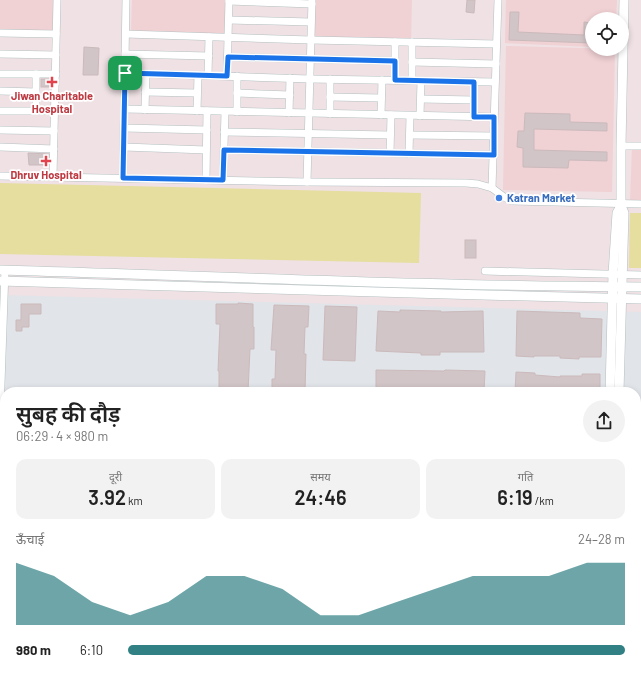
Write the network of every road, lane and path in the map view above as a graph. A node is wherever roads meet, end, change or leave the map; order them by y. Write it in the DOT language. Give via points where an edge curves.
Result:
graph roads {
  1 [pos="57,0"];
  2 [pos="126,0"];
  3 [pos="229,0"];
  4 [pos="498,0"];
  5 [pos="624,0"];
  6 [pos="312,2"];
  7 [pos="229,20"];
  8 [pos="312,22"];
  9 [pos="0,33"];
  10 [pos="56,34"];
  11 [pos="126,34"];
  12 [pos="210,37"];
  13 [pos="228,37"];
  14 [pos="311,40"];
  15 [pos="395,42"];
  16 [pos="412,42"];
  17 [pos="496,44"];
  18 [pos="0,54"];
  19 [pos="125,54"];
  20 [pos="56,55"];
  21 [pos="209,56"];
  22 [pos="228,57"];
  23 [pos="310,59"];
  24 [pos="395,61"];
  25 [pos="412,62"];
  26 [pos="496,64"];
  27 [pos="125,73"];
  28 [pos="0,74"];
  29 [pos="36,74"];
  30 [pos="56,74"];
  31 [pos="146,74"];
  32 [pos="198,75"];
  33 [pos="208,75"];
  34 [pos="227,76"];
  35 [pos="237,76"];
  36 [pos="290,78"];
  37 [pos="310,79"];
  38 [pos="330,79"];
  39 [pos="382,80"];
  40 [pos="395,80"];
  41 [pos="412,80"];
  42 [pos="421,81"];
  43 [pos="474,82"];
  44 [pos="495,82"];
  45 [pos="0,92"];
  46 [pos="36,92"];
  47 [pos="145,92"];
  48 [pos="197,93"];
  49 [pos="237,93"];
  50 [pos="290,95"];
  51 [pos="330,97"];
  52 [pos="381,98"];
  53 [pos="420,99"];
  54 [pos="474,100"];
  55 [pos="125,110"];
  56 [pos="145,110"];
  57 [pos="0,111"];
  58 [pos="36,111"];
  59 [pos="55,111"];
  60 [pos="197,111"];
  61 [pos="207,111"];
  62 [pos="225,112"];
  63 [pos="237,112"];
  64 [pos="289,113"];
  65 [pos="309,114"];
  66 [pos="330,114"];
  67 [pos="381,115"];
  68 [pos="391,115"];
  69 [pos="410,116"];
  70 [pos="420,116"];
  71 [pos="474,117"];
  72 [pos="494,117"];
  73 [pos="124,128"];
  74 [pos="0,130"];
  75 [pos="207,130"];
  76 [pos="54,131"];
  77 [pos="224,132"];
  78 [pos="308,134"];
  79 [pos="390,135"];
  80 [pos="410,135"];
  81 [pos="494,136"];
  82 [pos="621,146"];
  83 [pos="641,146"];
  84 [pos="0,147"];
  85 [pos="124,147"];
  86 [pos="54,149"];
  87 [pos="206,150"];
  88 [pos="224,150"];
  89 [pos="308,152"];
  90 [pos="390,153"];
  91 [pos="409,154"];
  92 [pos="494,155"];
  93 [pos="0,176"];
  94 [pos="53,177"];
  95 [pos="123,178"];
  96 [pos="206,180"];
  97 [pos="223,180"];
  98 [pos="307,182"];
  99 [pos="492,188"];
  100 [pos="621,204"];
  101 [pos="641,204"];
  102 [pos="3,270"];
  103 [pos="485,271"];
  104 [pos="618,274"];
  105 [pos="641,275"];
  106 [pos="2,281"];
  107 [pos="617,287"];
  108 [pos="641,288"];
  109 [pos="617,298"];
  110 [pos="641,298"];
  111 [pos="1,367"];
  112 [pos="1,387"];
  113 [pos="610,387"];
  114 [pos="618,387"];
  1 -- 10 [label="street"];
  2 -- 11 [label="street"];
  3 -- 6 [label="street"];
  3 -- 7 [label="street"];
  4 -- 17 [label="street"];
  5 -- 82 [label="street"];
  6 -- 8 [label="street"];
  7 -- 8 [label="street"];
  7 -- 13 [label="street"];
  8 -- 14 [label="street"];
  9 -- 10 [label="street"];
  10 -- 20 [label="street"];
  11 -- 12 [label="street"];
  11 -- 19 [label="street"];
  12 -- 13 [label="street"];
  12 -- 21 [label="street"];
  13 -- 14 [label="street"];
  13 -- 22 [label="street"];
  14 -- 15 [label="street"];
  14 -- 23 [label="street"];
  15 -- 16 [label="street"];
  15 -- 24 [label="street"];
  16 -- 17 [label="street"];
  16 -- 25 [label="street"];
  17 -- 26 [label="street"];
  18 -- 20 [label="street"];
  19 -- 21 [label="street"];
  19 -- 27 [label="street"];
  20 -- 30 [label="street"];
  21 -- 33 [label="street"];
  22 -- 23 [label="street"];
  22 -- 34 [label="street"];
  23 -- 24 [label="street"];
  23 -- 37 [label="street"];
  24 -- 40 [label="street"];
  25 -- 26 [label="street"];
  25 -- 41 [label="street"];
  26 -- 44 [label="street"];
  27 -- 31 [label="street"];
  27 -- 55 [label="street"];
  28 -- 29 [label="street"];
  29 -- 30 [label="street"];
  29 -- 46 [label="street"];
  30 -- 59 [label="street"];
  31 -- 32 [label="street"];
  31 -- 47 [label="street"];
  32 -- 33 [label="street"];
  32 -- 48 [label="street"];
  33 -- 34 [label="street"];
  34 -- 35 [label="street"];
  35 -- 36 [label="street"];
  35 -- 49 [label="street"];
  36 -- 37 [label="street"];
  36 -- 50 [label="street"];
  37 -- 38 [label="street"];
  37 -- 65 [label="street"];
  38 -- 39 [label="street"];
  38 -- 51 [label="street"];
  39 -- 40 [label="street"];
  39 -- 52 [label="street"];
  40 -- 41 [label="street"];
  41 -- 42 [label="street"];
  42 -- 43 [label="street"];
  42 -- 53 [label="street"];
  43 -- 44 [label="street"];
  43 -- 54 [label="street"];
  44 -- 72 [label="street"];
  45 -- 46 [label="street"];
  46 -- 58 [label="street"];
  47 -- 48 [label="street"];
  47 -- 56 [label="street"];
  48 -- 60 [label="street"];
  49 -- 50 [label="street"];
  49 -- 63 [label="street"];
  50 -- 64 [label="street"];
  51 -- 52 [label="street"];
  51 -- 66 [label="street"];
  52 -- 67 [label="street"];
  53 -- 54 [label="street"];
  53 -- 70 [label="street"];
  54 -- 71 [label="street"];
  55 -- 56 [label="street"];
  55 -- 73 [label="street"];
  56 -- 60 [label="street"];
  57 -- 58 [label="street"];
  58 -- 59 [label="street"];
  59 -- 76 [label="street"];
  60 -- 61 [label="street"];
  61 -- 62 [label="street"];
  61 -- 75 [label="street"];
  62 -- 63 [label="street"];
  62 -- 77 [label="street"];
  63 -- 64 [label="street"];
  64 -- 65 [label="street"];
  65 -- 66 [label="street"];
  65 -- 78 [label="street"];
  66 -- 67 [label="street"];
  67 -- 68 [label="street"];
  68 -- 69 [label="street"];
  68 -- 79 [label="street"];
  69 -- 70 [label="street"];
  69 -- 80 [label="street"];
  70 -- 71 [label="street"];
  71 -- 72 [label="street"];
  72 -- 81 [label="street"];
  73 -- 75 [label="street"];
  73 -- 85 [label="street"];
  74 -- 76 [label="street"];
  75 -- 87 [label="street"];
  76 -- 86 [label="street"];
  77 -- 78 [label="street"];
  77 -- 88 [label="street"];
  78 -- 79 [label="street"];
  78 -- 89 [label="street"];
  79 -- 90 [label="street"];
  80 -- 81 [label="street"];
  80 -- 91 [label="street"];
  81 -- 92 [label="street"];
  82 -- 83 [label="street"];
  82 -- 100 [label="street"];
  84 -- 86 [label="street"];
  85 -- 87 [label="street"];
  85 -- 95 [label="street"];
  86 -- 94 [label="street"];
  87 -- 96 [label="street"];
  88 -- 89 [label="street"];
  88 -- 97 [label="street"];
  89 -- 90 [label="street"];
  89 -- 98 [label="street"];
  90 -- 91 [label="street"];
  91 -- 92 [label="street"];
  92 -- 99 [label="street"];
  93 -- 94 [label="street"];
  94 -- 95 [label="street"];
  95 -- 96 [label="street"];
  96 -- 97 [label="street"];
  97 -- 98 [label="street"];
  98 -- 99 [label="street" via="466,183"];
  99 -- 100 [label="street" via="512,201"];
  100 -- 101 [label="street"];
  100 -- 104 [label="street" via="624,213"];
  102 -- 106 [label="street"];
  102 -- 107 [label="street"];
  103 -- 104 [label="street"];
  104 -- 105 [label="street"];
  104 -- 107 [label="street"];
  106 -- 109 [label="street"];
  106 -- 111 [label="street"];
  107 -- 108 [label="street"];
  107 -- 109 [label="street"];
  109 -- 110 [label="street"];
  109 -- 113 [label="street"];
  109 -- 114 [label="street"];
  111 -- 112 [label="street"];
}
